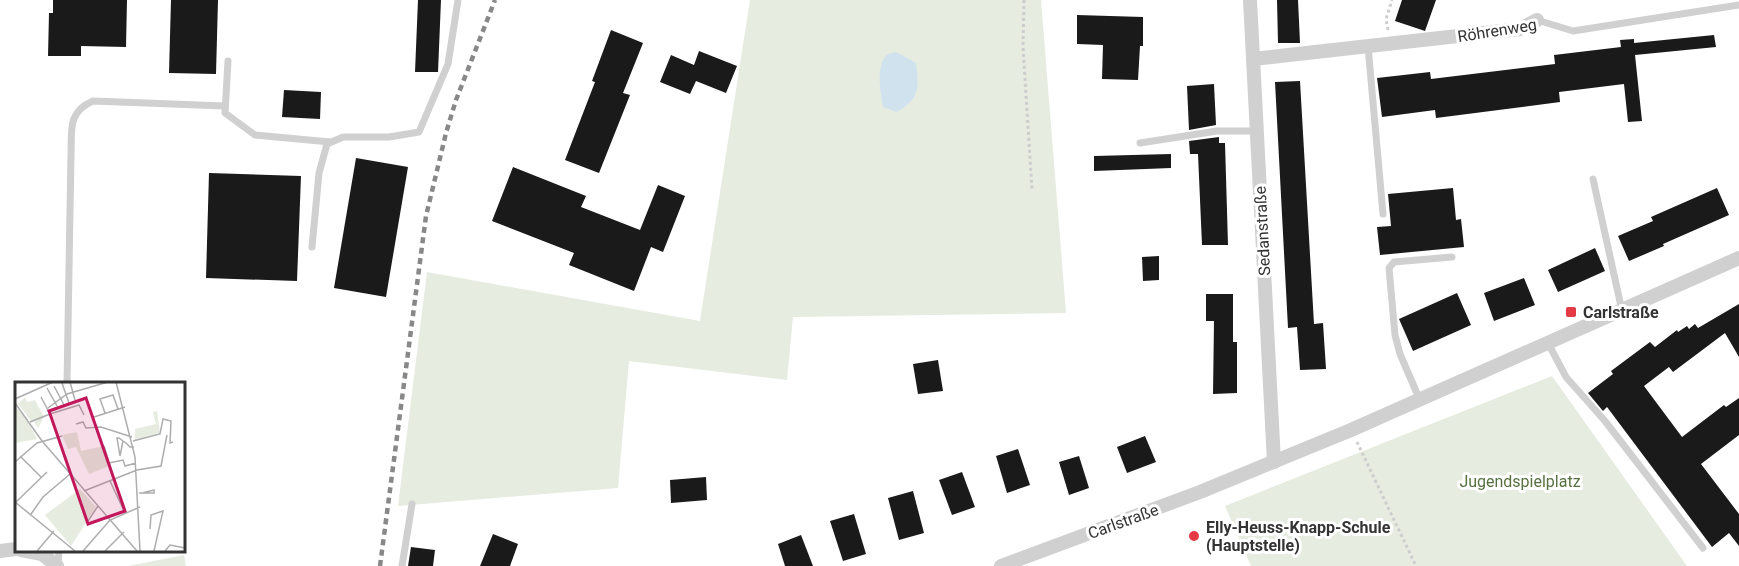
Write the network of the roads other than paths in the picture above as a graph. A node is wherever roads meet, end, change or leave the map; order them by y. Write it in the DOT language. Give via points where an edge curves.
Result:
graph roads {
  1 [pos="458,0"];
  2 [pos="1250,0"];
  3 [pos="1739,5"];
  4 [pos="1537,20"];
  5 [pos="1368,46"];
  6 [pos="1253,59"];
  7 [pos="228,61"];
  8 [pos="225,106"];
  9 [pos="1256,131"];
  10 [pos="330,142"];
  11 [pos="1140,143"];
  12 [pos="1593,179"];
  13 [pos="1383,214"];
  14 [pos="312,247"];
  15 [pos="1452,257"];
  16 [pos="1739,258"];
  17 [pos="1622,311"];
  18 [pos="1548,343"];
  19 [pos="67,382"];
  20 [pos="1419,398"];
  21 [pos="1274,462"];
  22 [pos="412,504"];
  23 [pos="1703,548"];
  24 [pos="15,549"];
  25 [pos="0,551"];
  26 [pos="28,551"];
  27 [pos="59,551"];
  28 [pos="57,566"];
  29 [pos="402,566"];
  30 [pos="1001,566"];
  1 -- 10 [label="lane" via="448,64 419,132 389,137 343,137"];
  2 -- 6 [label="street, Sedanstraße"];
  3 -- 4 [label="lane, Röhrenweg" via="1573,32"];
  4 -- 5 [label="street, Röhrenweg" via="1520,29"];
  5 -- 6 [label="street, Röhrenweg"];
  5 -- 13 [label="lane"];
  6 -- 9 [label="street, Sedanstraße"];
  7 -- 8 [label="lane"];
  8 -- 10 [label="lane" via="225,113 255,135"];
  8 -- 19 [label="lane" via="93,101 78,110 73,121 71,154"];
  9 -- 11 [label="lane" via="1216,132"];
  9 -- 21 [label="street, Sedanstraße"];
  10 -- 14 [label="lane" via="319,173"];
  12 -- 17 [label="lane"];
  15 -- 20 [label="lane" via="1394,262 1389,268 1395,335"];
  16 -- 17 [label="street, Carlstraße"];
  17 -- 18 [label="street, Carlstraße"];
  18 -- 20 [label="street, Carlstraße"];
  18 -- 23 [label="lane" via="1566,376"];
  20 -- 21 [label="street, Carlstraße"];
  21 -- 30 [label="street, Carlstraße"];
  22 -- 29 [label="lane"];
  24 -- 25 [label="street"];
  26 -- 28 [label="street" via="42,554"];
  27 -- 28 [label="lane"];
}
